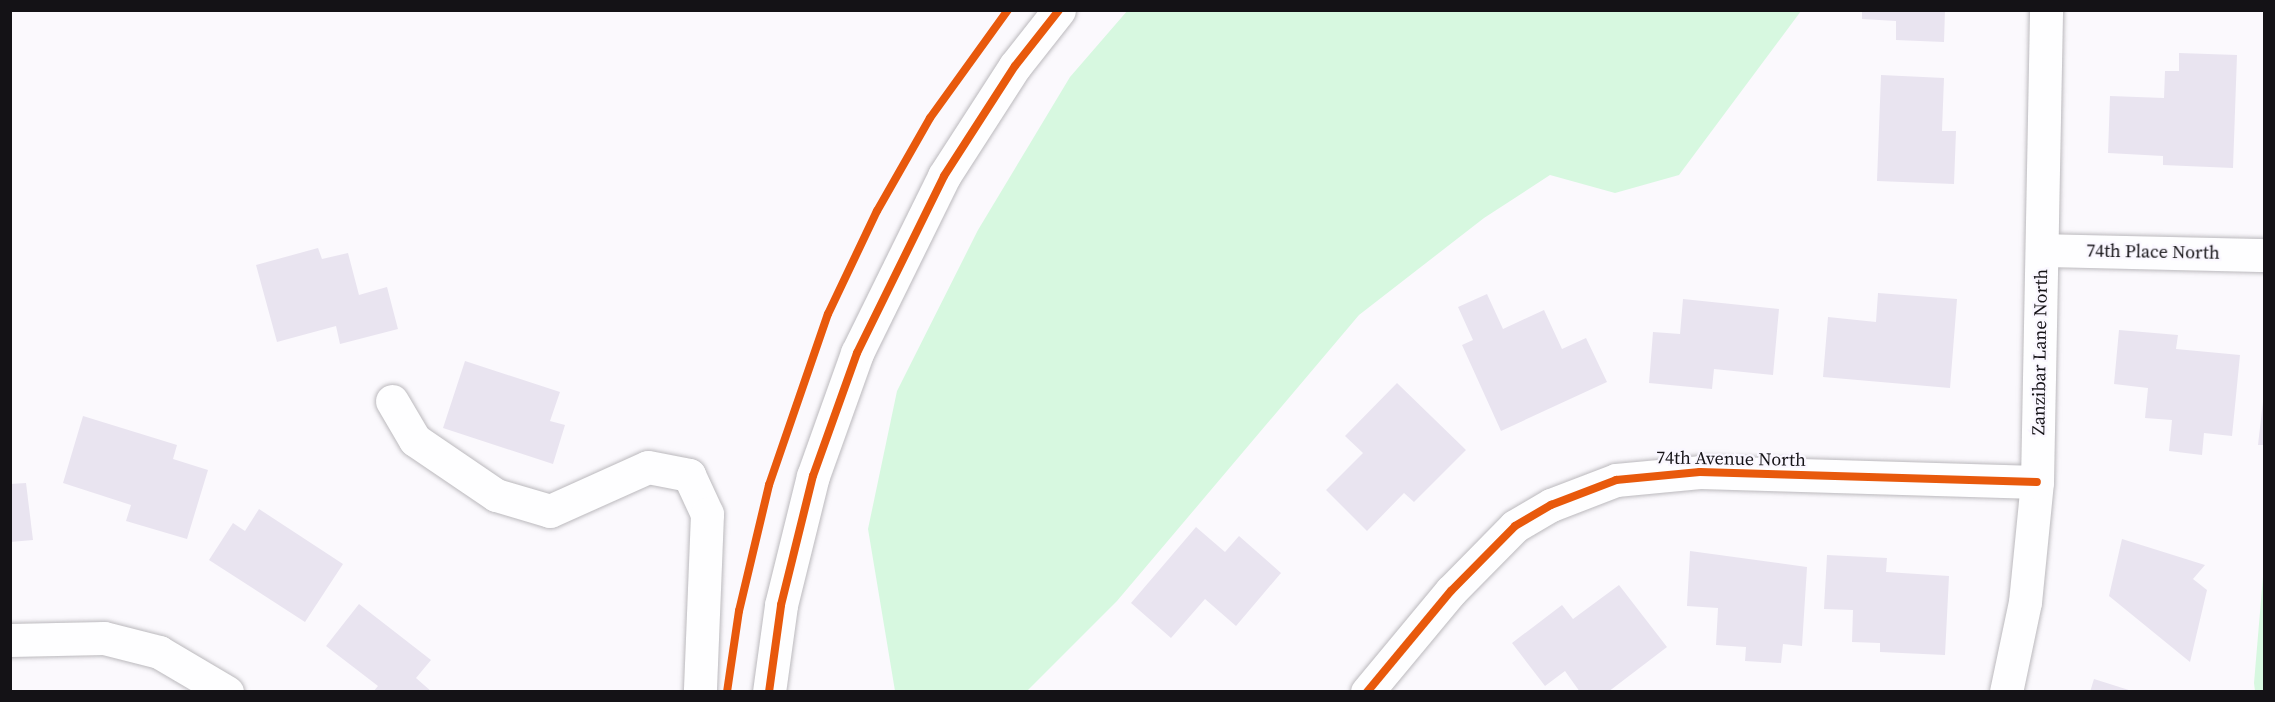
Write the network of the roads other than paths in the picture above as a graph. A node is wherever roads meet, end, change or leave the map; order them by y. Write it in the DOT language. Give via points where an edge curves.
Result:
graph roads {
  1 [pos="1059,10"];
  2 [pos="2046,10"];
  3 [pos="2042,250"];
  4 [pos="2265,255"];
  5 [pos="392,401"];
  6 [pos="2037,482"];
  7 [pos="10,640"];
  8 [pos="226,692"];
  9 [pos="700,692"];
  10 [pos="769,692"];
  11 [pos="1367,692"];
  12 [pos="2006,692"];
  1 -- 10 [label="street" via="1015,66 944,176 857,353 813,476 781,605"];
  2 -- 3 [label="street, Zanzibar Lane North"];
  3 -- 4 [label="street, 74th Place North"];
  3 -- 6 [label="street, Zanzibar Lane North"];
  5 -- 9 [label="street" via="415,440 496,495 550,511 648,467 688,475 707,514"];
  6 -- 11 [label="street, 74th Avenue North" via="1700,472 1616,480 1551,505 1515,526 1458,583"];
  6 -- 12 [label="street, Zanzibar Lane North" via="2025,602"];
  7 -- 8 [label="street" via="104,638 159,652"];
}
